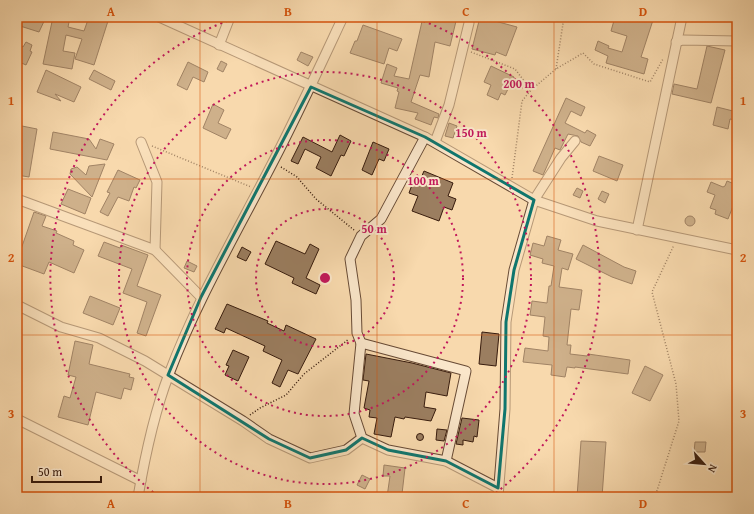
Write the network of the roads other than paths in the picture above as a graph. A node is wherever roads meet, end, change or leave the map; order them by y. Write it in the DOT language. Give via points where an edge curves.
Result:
graph roads {
  1 [pos="159,17"];
  2 [pos="230,17"];
  3 [pos="343,17"];
  4 [pos="468,17"];
  5 [pos="682,17"];
  6 [pos="737,41"];
  7 [pos="676,42"];
  8 [pos="219,45"];
  9 [pos="311,87"];
  10 [pos="425,137"];
  11 [pos="575,141"];
  12 [pos="141,142"];
  13 [pos="435,142"];
  14 [pos="17,199"];
  15 [pos="534,200"];
  16 [pos="637,230"];
  17 [pos="155,250"];
  18 [pos="737,250"];
  19 [pos="201,297"];
  20 [pos="17,305"];
  21 [pos="361,342"];
  22 [pos="168,374"];
  23 [pos="17,419"];
  24 [pos="362,438"];
  25 [pos="446,462"];
  26 [pos="141,481"];
  27 [pos="498,493"];
  28 [pos="138,497"];
  1 -- 8 [label="street"];
  2 -- 8 [label="street"];
  3 -- 9 [label="street"];
  4 -- 13 [label="street" via="470,23 449,105"];
  5 -- 7 [label="street"];
  6 -- 7 [label="street"];
  7 -- 16 [label="street"];
  8 -- 9 [label="street"];
  9 -- 10 [label="street" via="347,100"];
  9 -- 19 [label="street"];
  10 -- 13 [label="street"];
  10 -- 21 [label="street" via="381,220 361,236 350,259 356,300 357,333"];
  11 -- 15 [label="street"];
  12 -- 17 [label="street" via="157,182"];
  13 -- 15 [label="street"];
  14 -- 17 [label="street"];
  15 -- 16 [label="street" via="584,218"];
  15 -- 27 [label="street" via="514,270 506,322 505,409"];
  16 -- 18 [label="street"];
  17 -- 19 [label="street"];
  19 -- 22 [label="street"];
  20 -- 22 [label="street" via="61,327 99,338"];
  21 -- 24 [label="street" via="354,414"];
  21 -- 25 [label="street" via="466,371"];
  22 -- 24 [label="street" via="269,439 310,458 346,450"];
  22 -- 26 [label="street"];
  23 -- 26 [label="street"];
  24 -- 25 [label="street" via="388,450"];
  25 -- 27 [label="street"];
  26 -- 28 [label="street"];
}
